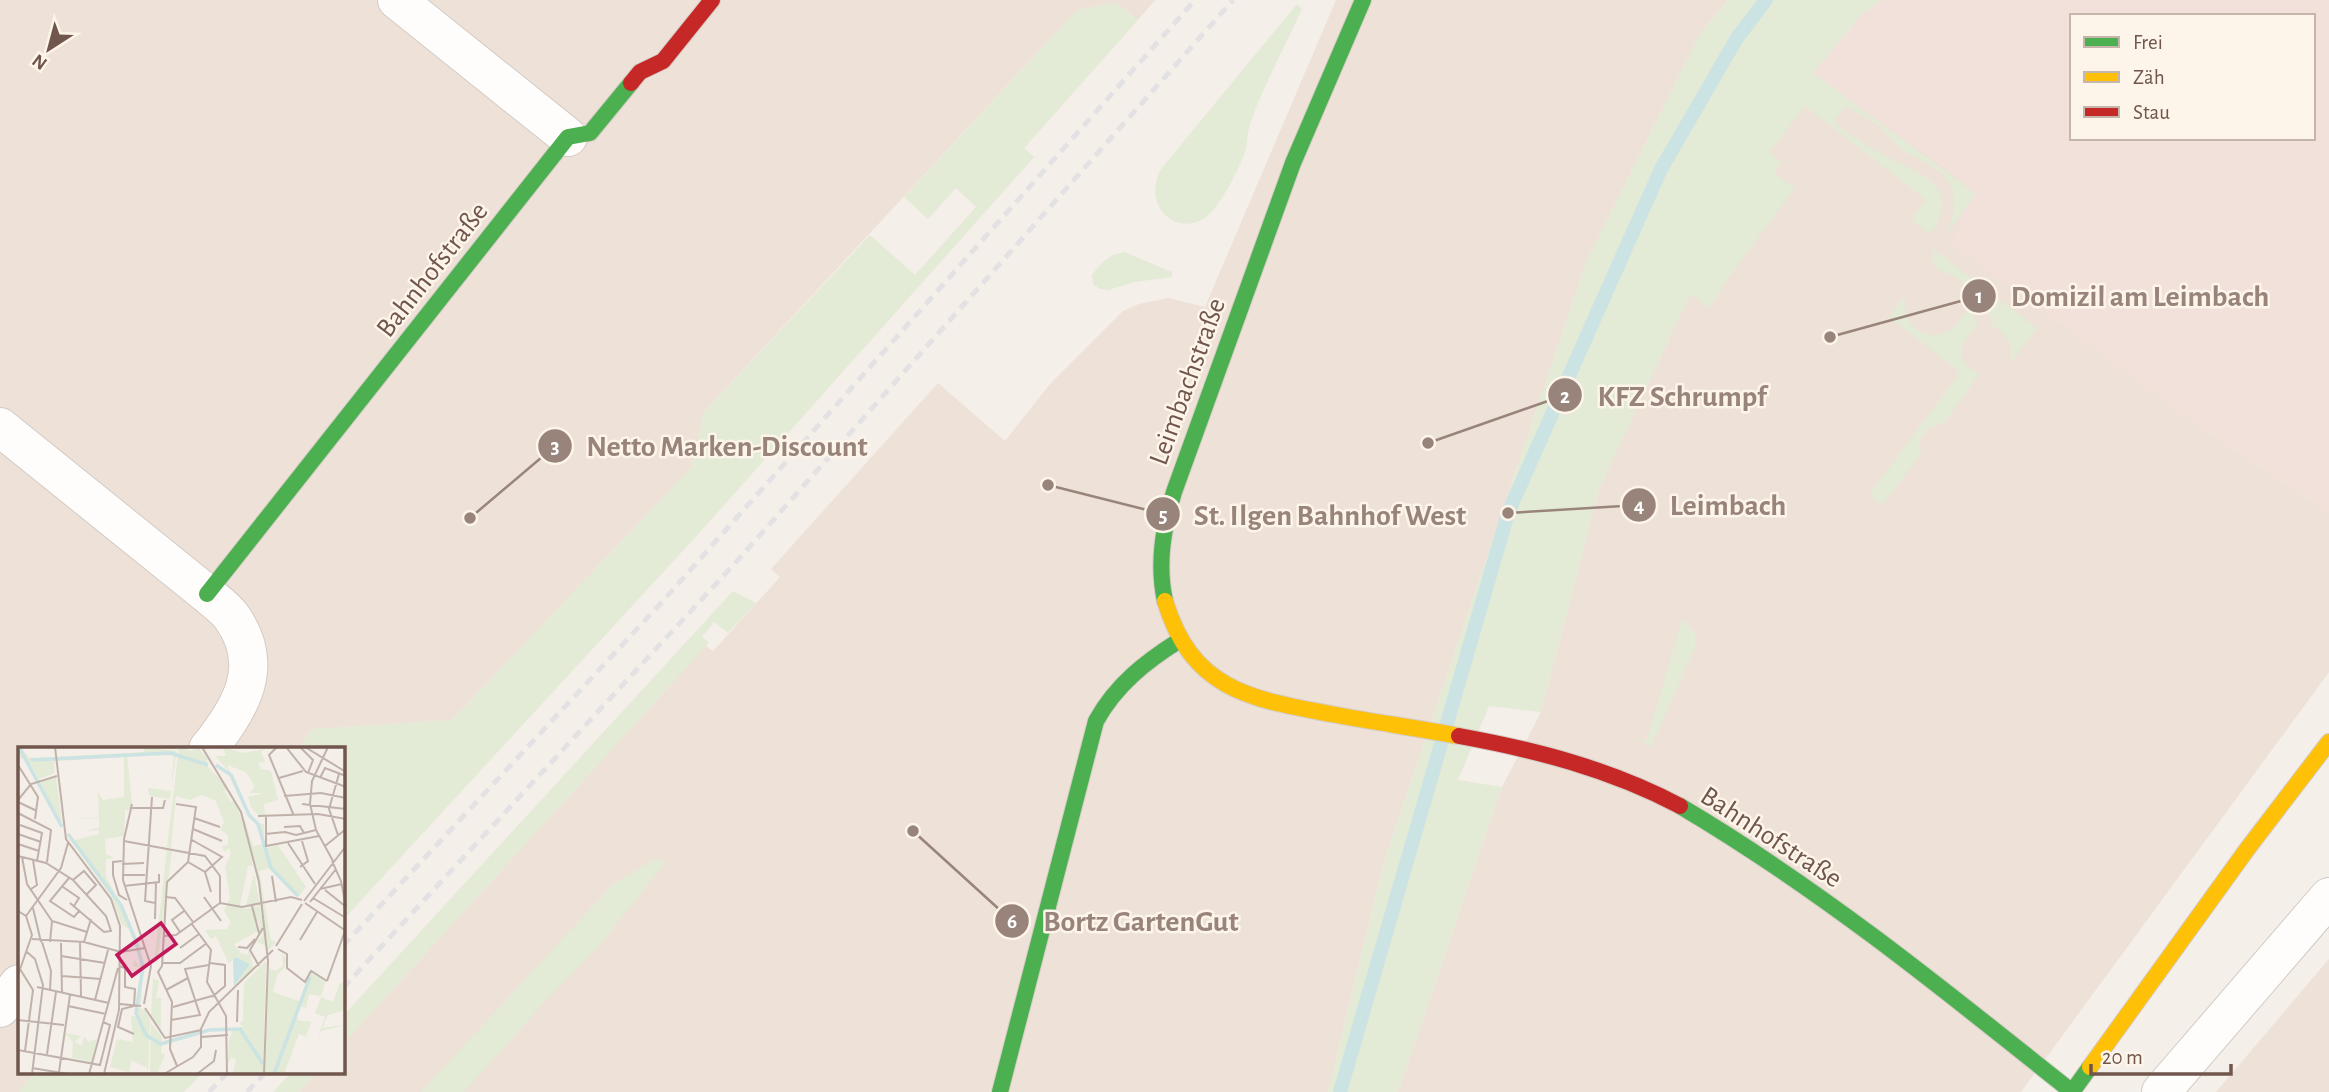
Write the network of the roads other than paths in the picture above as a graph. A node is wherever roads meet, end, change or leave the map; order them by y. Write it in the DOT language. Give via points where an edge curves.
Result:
graph roads {
  1 [pos="397,0"];
  2 [pos="712,0"];
  3 [pos="1363,0"];
  4 [pos="568,137"];
  5 [pos="0,427"];
  6 [pos="207,594"];
  7 [pos="1180,640"];
  8 [pos="1395,725"];
  9 [pos="2329,743"];
  10 [pos="210,747"];
  11 [pos="2329,897"];
  12 [pos="18,985"];
  13 [pos="0,1008"];
  14 [pos="1000,1092"];
  15 [pos="2072,1092"];
  16 [pos="2161,1092"];
  1 -- 4 [label="street"];
  2 -- 4 [label="street, Bahnhofstraße" via="663,61 640,72 590,134"];
  3 -- 7 [label="street, Leimbachstraße" via="1297,154 1175,490 1161,567 1166,606"];
  4 -- 6 [label="street, Bahnhofstraße"];
  5 -- 6 [label="street"];
  6 -- 10 [label="street" via="230,615 244,640 249,667 244,696"];
  7 -- 8 [label="street, Leimbachstraße" via="1206,673 1243,695"];
  7 -- 14 [label="street" via="1129,676 1096,721"];
  8 -- 15 [label="street, Bahnhofstraße" via="1582,764 1650,788 1803,885 1948,992"];
  9 -- 15 [label="street"];
  11 -- 16 [label="street"];
  12 -- 13 [label="street"];
}
